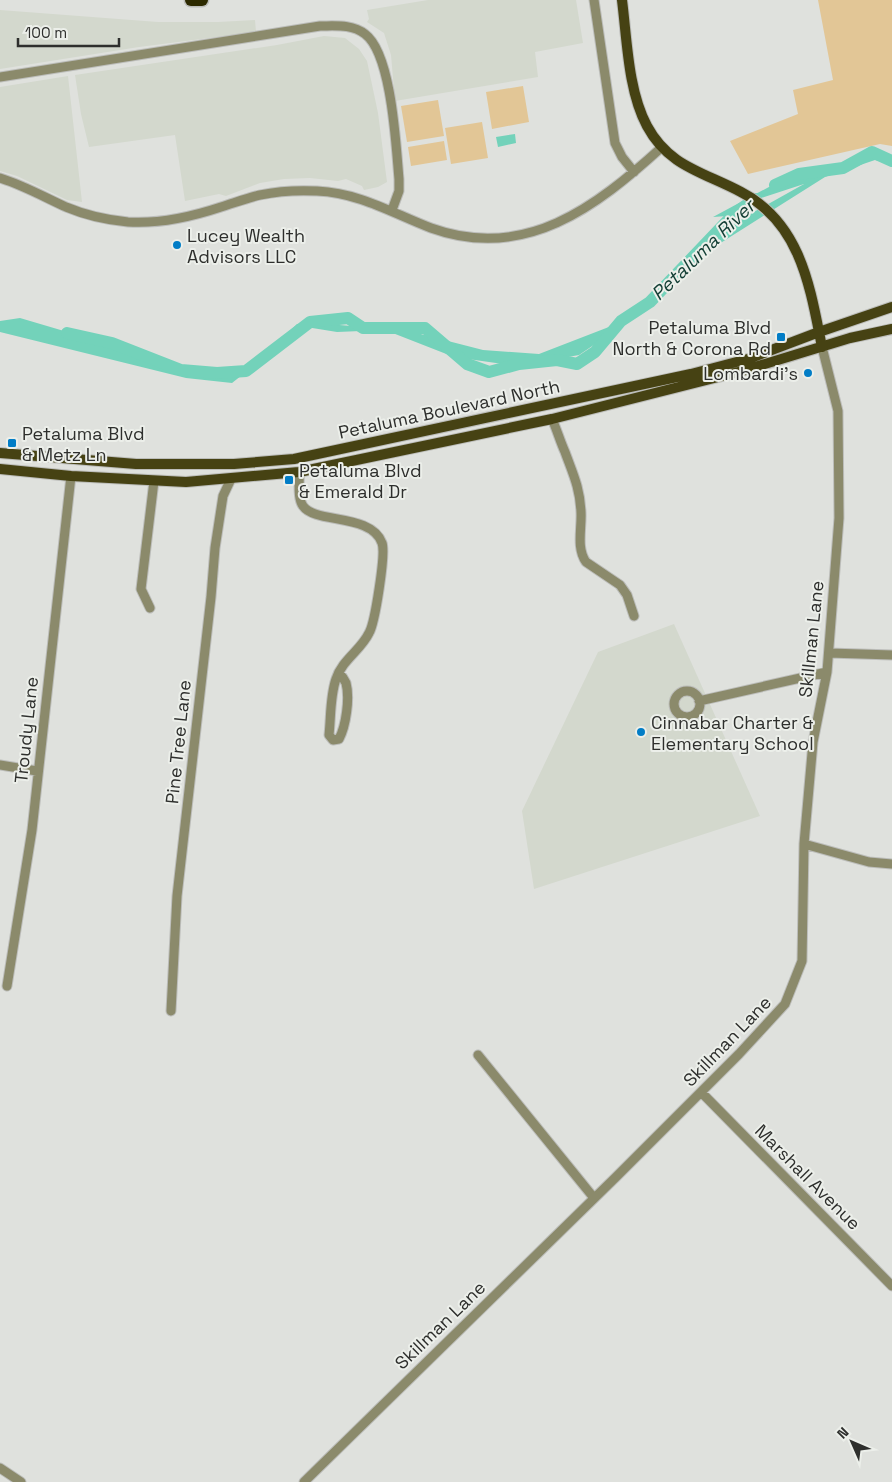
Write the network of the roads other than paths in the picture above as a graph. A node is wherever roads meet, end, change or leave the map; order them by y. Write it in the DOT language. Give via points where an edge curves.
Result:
graph roads {
  1 [pos="191,0"];
  2 [pos="202,0"];
  3 [pos="594,0"];
  4 [pos="622,0"];
  5 [pos="0,77"];
  6 [pos="662,146"];
  7 [pos="634,172"];
  8 [pos="0,178"];
  9 [pos="392,210"];
  10 [pos="892,308"];
  11 [pos="892,329"];
  12 [pos="819,332"];
  13 [pos="822,347"];
  14 [pos="552,419"];
  15 [pos="0,453"];
  16 [pos="0,470"];
  17 [pos="299,472"];
  18 [pos="71,476"];
  19 [pos="231,479"];
  20 [pos="154,481"];
  21 [pos="150,608"];
  22 [pos="634,616"];
  23 [pos="829,654"];
  24 [pos="892,656"];
  25 [pos="827,672"];
  26 [pos="339,673"];
  27 [pos="699,701"];
  28 [pos="0,765"];
  29 [pos="37,771"];
  30 [pos="804,844"];
  31 [pos="892,864"];
  32 [pos="7,986"];
  33 [pos="171,1011"];
  34 [pos="478,1055"];
  35 [pos="701,1092"];
  36 [pos="594,1198"];
  37 [pos="892,1286"];
  38 [pos="0,1468"];
  39 [pos="21,1482"];
  40 [pos="304,1482"];
  1 -- 2 [label="highway"];
  3 -- 7 [label="street" via="616,143 622,158"];
  4 -- 6 [label="main road" via="638,105 648,128"];
  5 -- 9 [label="street" via="320,26 356,29 374,43 388,84 399,179"];
  6 -- 7 [label="street"];
  6 -- 12 [label="main road" via="682,164 741,192 776,219 788,235 805,271"];
  7 -- 9 [label="street" via="578,213 540,230 503,238 456,235"];
  8 -- 9 [label="street" via="80,212 129,222 180,218 259,195 295,190 349,195"];
  10 -- 12 [label="main road, Petaluma Boulevard North"];
  11 -- 13 [label="main road, Petaluma Boulevard North"];
  12 -- 13 [label="main road"];
  12 -- 15 [label="main road, Petaluma Boulevard North" via="748,358 691,374 294,459 234,464 136,464"];
  13 -- 14 [label="main road, Petaluma Boulevard North" via="742,371"];
  13 -- 23 [label="street, Skillman Lane" via="838,411 839,518"];
  14 -- 17 [label="main road, Petaluma Boulevard North"];
  14 -- 22 [label="street" via="577,483 582,512 582,557 620,585 628,595"];
  16 -- 18 [label="main road, Petaluma Boulevard North"];
  17 -- 19 [label="main road, Petaluma Boulevard North"];
  17 -- 26 [label="street" via="301,500 308,511 366,526 383,544 370,631"];
  18 -- 20 [label="main road, Petaluma Boulevard North"];
  18 -- 29 [label="street, Troudy Lane"];
  19 -- 20 [label="main road, Petaluma Boulevard North"];
  19 -- 33 [label="street, Pine Tree Lane" via="223,496 215,548 177,896"];
  20 -- 21 [label="street" via="141,589"];
  23 -- 24 [label="street"];
  23 -- 25 [label="street, Skillman Lane"];
  25 -- 27 [label="street"];
  25 -- 30 [label="street, Skillman Lane" via="814,742"];
  26 -- 26 [label="street" via="346,685 346,717 339,739 333,740 329,735 333,692"];
  28 -- 29 [label="street"];
  29 -- 32 [label="street, Troudy Lane" via="32,830"];
  30 -- 31 [label="street" via="869,862"];
  30 -- 35 [label="street, Skillman Lane" via="802,961 794,984 785,1004"];
  34 -- 36 [label="street"];
  35 -- 36 [label="street, Skillman Lane"];
  35 -- 37 [label="street, Marshall Avenue"];
  36 -- 40 [label="street, Skillman Lane"];
  38 -- 39 [label="street"];
}
